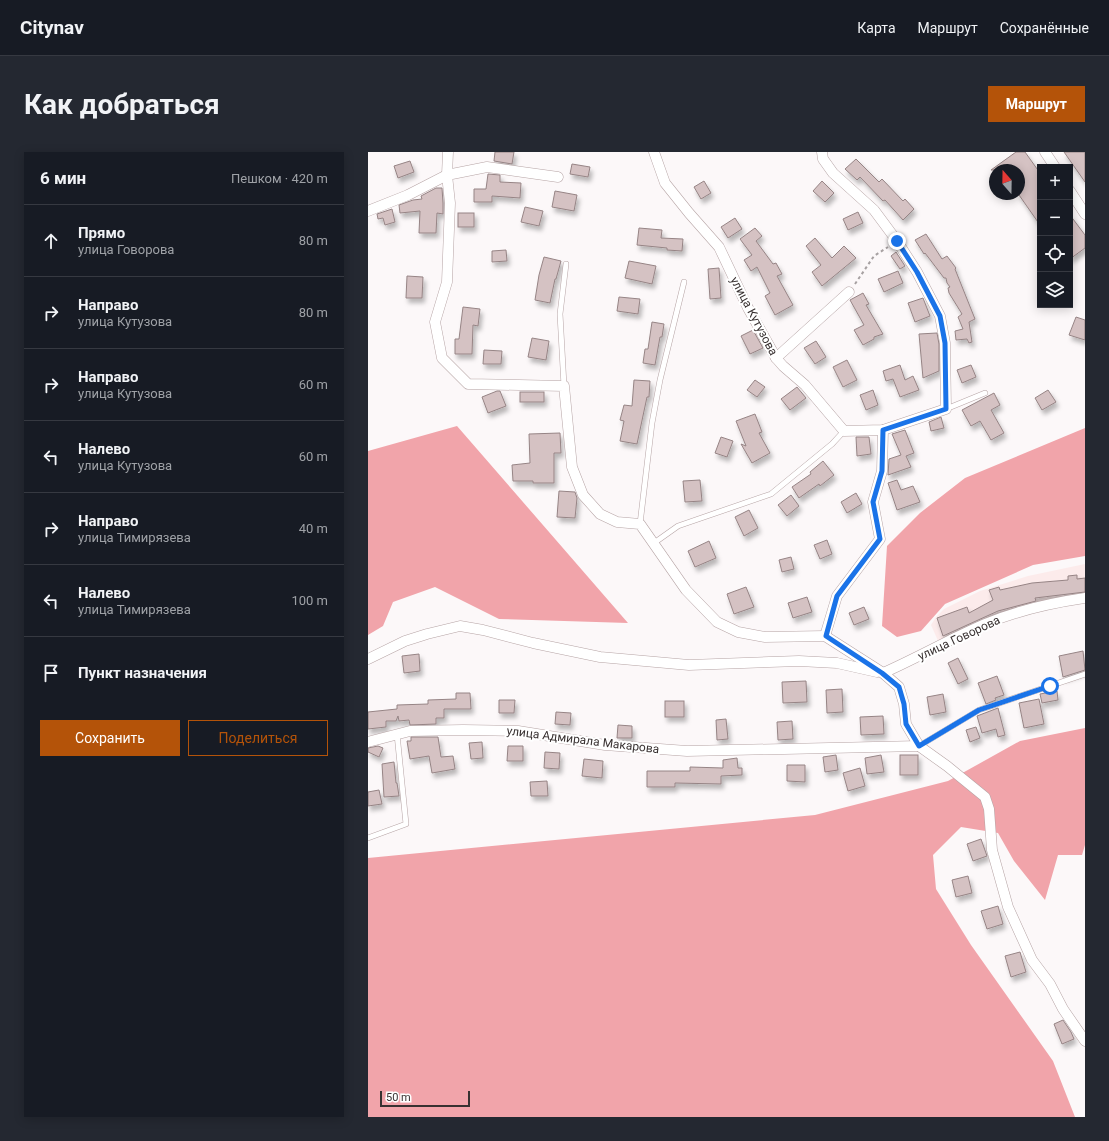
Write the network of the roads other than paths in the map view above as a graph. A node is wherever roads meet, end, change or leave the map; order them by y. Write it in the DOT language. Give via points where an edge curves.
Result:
graph roads {
  1 [pos="448,152"];
  2 [pos="654,152"];
  3 [pos="822,152"];
  4 [pos="1045,152"];
  5 [pos="1053,164"];
  6 [pos="447,175"];
  7 [pos="558,177"];
  8 [pos="1073,196"];
  9 [pos="368,211"];
  10 [pos="1085,214"];
  11 [pos="566,264"];
  12 [pos="684,282"];
  13 [pos="850,292"];
  14 [pos="776,358"];
  15 [pos="564,386"];
  16 [pos="984,393"];
  17 [pos="946,409"];
  18 [pos="883,430"];
  19 [pos="844,431"];
  20 [pos="640,524"];
  21 [pos="654,542"];
  22 [pos="1085,598"];
  23 [pos="826,636"];
  24 [pos="368,660"];
  25 [pos="882,673"];
  26 [pos="1085,674"];
  27 [pos="398,734"];
  28 [pos="368,742"];
  29 [pos="919,746"];
  30 [pos="368,838"];
  31 [pos="1085,1041"];
  1 -- 6 [label="street"];
  2 -- 14 [label="street, улица Кутузова" via="665,183 719,247 748,308"];
  3 -- 17 [label="street" via="823,159 833,173 874,210 897,241 940,316 945,343"];
  4 -- 5 [label="street"];
  6 -- 7 [label="street" via="487,167"];
  6 -- 9 [label="street" via="408,195"];
  6 -- 15 [label="street" via="450,203 447,282 435,322 442,358 468,384"];
  8 -- 10 [label="street"];
  11 -- 15 [label="lane" via="560,314"];
  12 -- 20 [label="lane" via="652,423"];
  13 -- 14 [label="street"];
  14 -- 19 [label="street, улица Кутузова" via="805,385"];
  15 -- 20 [label="street" via="572,467 583,495 600,514 618,522"];
  16 -- 17 [label="lane"];
  17 -- 18 [label="street"];
  18 -- 19 [label="street"];
  18 -- 23 [label="street" via="882,471 873,502 880,539 837,596"];
  19 -- 21 [label="lane" via="832,444 771,494 678,526"];
  20 -- 21 [label="street"];
  21 -- 23 [label="street" via="686,590 716,622 738,632 765,637"];
  22 -- 25 [label="street, улица Говорова" via="1027,610 986,624"];
  23 -- 25 [label="street"];
  24 -- 25 [label="street" via="405,641 460,626 600,657 689,665 799,661 837,663"];
  25 -- 29 [label="street" via="899,687 906,724"];
  26 -- 29 [label="lane" via="979,710"];
  27 -- 28 [label="street, улица Адмирала Макарова"];
  27 -- 29 [label="street, улица Адмирала Макарова" via="410,731 518,731 605,745 688,751"];
  27 -- 30 [label="lane" via="406,824"];
  29 -- 31 [label="street" via="985,797 989,809 992,850 1008,907 1032,960"];
}
